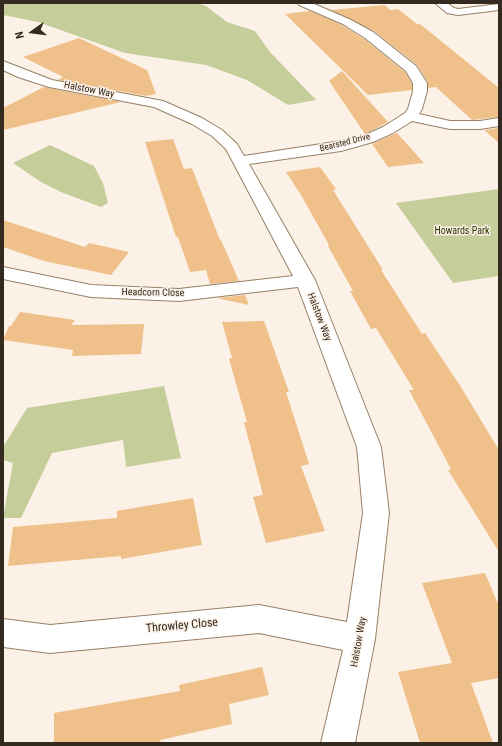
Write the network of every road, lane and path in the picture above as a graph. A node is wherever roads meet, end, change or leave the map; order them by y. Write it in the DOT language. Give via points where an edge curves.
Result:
graph roads {
  1 [pos="303,3"];
  2 [pos="440,3"];
  3 [pos="498,7"];
  4 [pos="3,65"];
  5 [pos="410,116"];
  6 [pos="499,122"];
  7 [pos="240,161"];
  8 [pos="3,273"];
  9 [pos="305,280"];
  10 [pos="3,633"];
  11 [pos="360,639"];
  12 [pos="338,743"];
  1 -- 5 [label="street" via="347,22 369,35 411,69 420,83 420,91 415,109"];
  2 -- 3 [label="street" via="451,11 458,12"];
  4 -- 7 [label="street, Halstow Way" via="48,82 158,104 176,110 217,133 232,147"];
  5 -- 6 [label="street" via="450,125"];
  5 -- 7 [label="street, Bearsted Drive" via="368,139 341,146"];
  7 -- 9 [label="street, Halstow Way"];
  8 -- 9 [label="street, Headcorn Close" via="91,291 179,295"];
  9 -- 11 [label="street, Halstow Way" via="369,446 376,513"];
  10 -- 11 [label="street, Throwley Close" via="50,639 259,619"];
  11 -- 12 [label="street, Halstow Way"];
}
